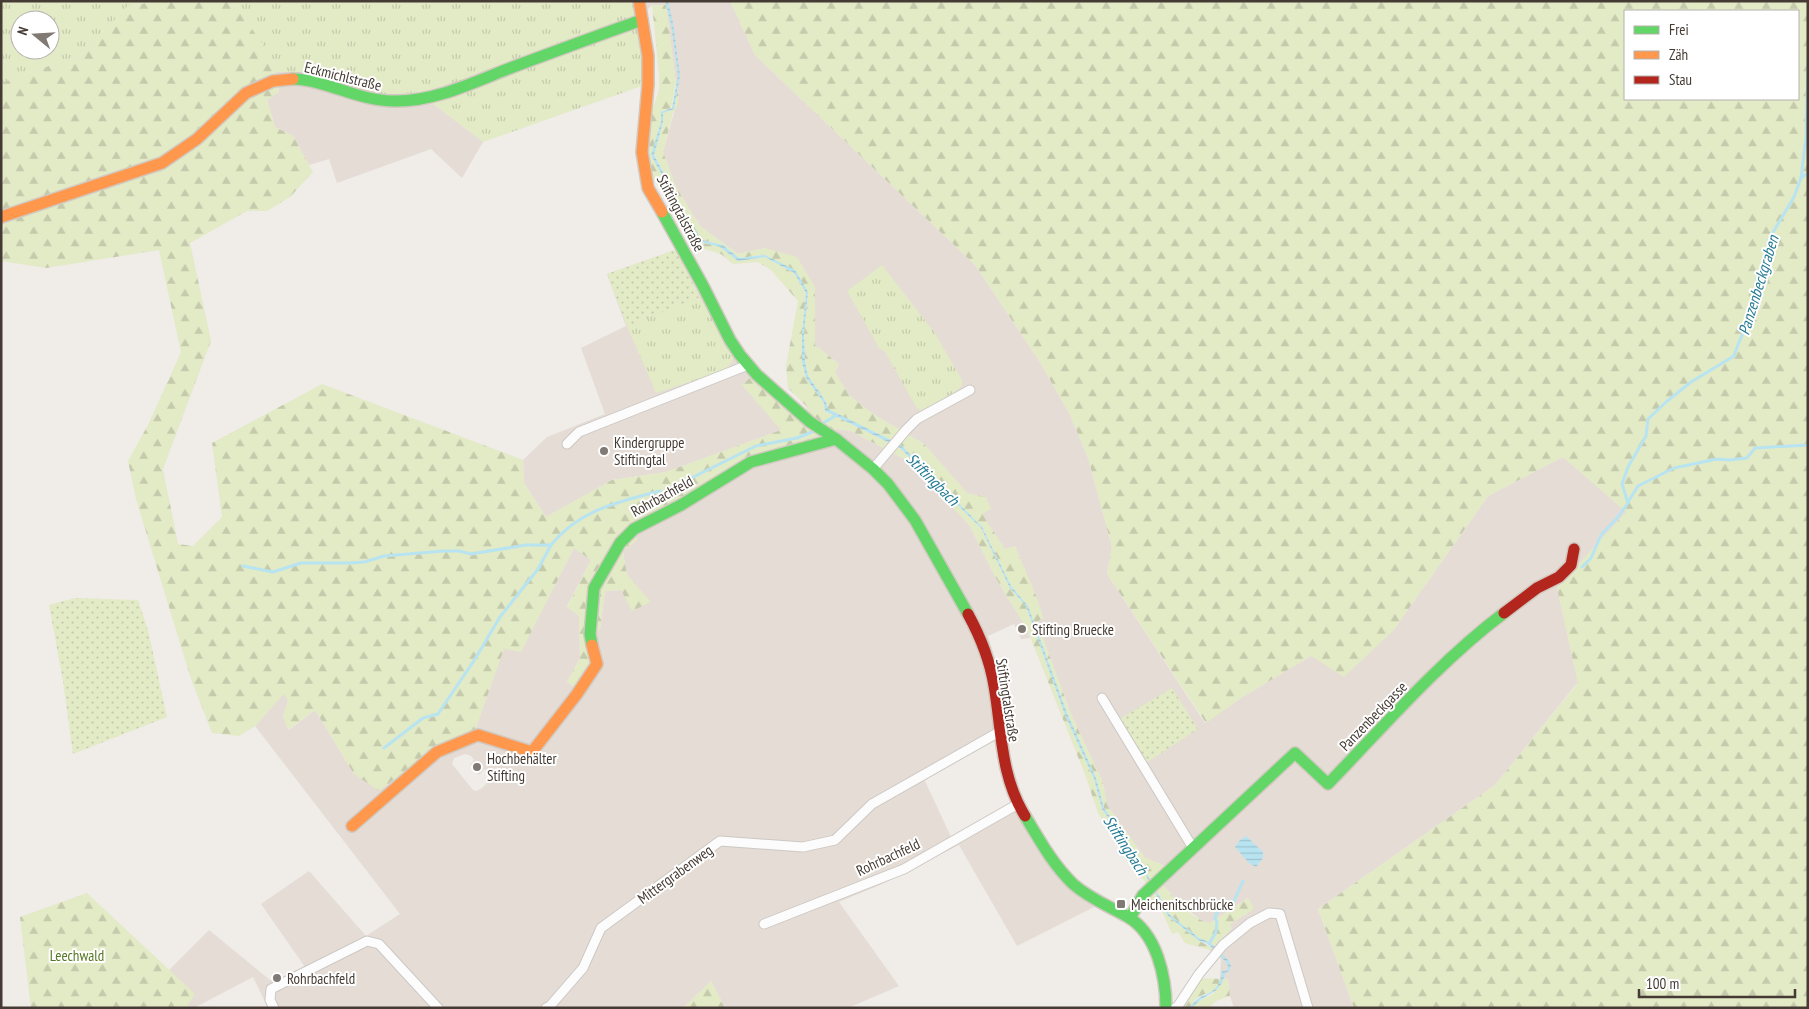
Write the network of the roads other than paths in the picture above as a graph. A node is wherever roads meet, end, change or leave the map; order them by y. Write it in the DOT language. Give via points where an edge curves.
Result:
graph roads {
  1 [pos="639,1"];
  2 [pos="642,20"];
  3 [pos="1,217"];
  4 [pos="748,365"];
  5 [pos="970,390"];
  6 [pos="836,439"];
  7 [pos="567,444"];
  8 [pos="873,469"];
  9 [pos="1574,549"];
  10 [pos="1102,698"];
  11 [pos="999,732"];
  12 [pos="1018,804"];
  13 [pos="352,826"];
  14 [pos="1193,848"];
  15 [pos="1130,918"];
  16 [pos="764,924"];
  17 [pos="274,1008"];
  18 [pos="438,1008"];
  19 [pos="546,1008"];
  20 [pos="1166,1008"];
  21 [pos="1175,1008"];
  22 [pos="1308,1008"];
  1 -- 2 [label="street, Stiftingtalstraße"];
  2 -- 3 [label="street, Eckmichlstraße" via="465,85 407,101 360,97 306,80 288,78 274,81 245,94 194,143 162,163"];
  2 -- 4 [label="street, Stiftingtalstraße" via="648,56 642,152 648,188 730,340"];
  4 -- 6 [label="street, Stiftingtalstraße" via="810,422"];
  4 -- 7 [label="street" via="579,432"];
  5 -- 8 [label="street" via="917,419"];
  6 -- 8 [label="street, Stiftingtalstraße"];
  6 -- 13 [label="street, Rohrbachfeld" via="751,462 634,529 620,542 594,588 590,634 597,664 532,752 478,735 437,752"];
  8 -- 11 [label="street, Stiftingtalstraße" via="915,520 980,635 994,684"];
  9 -- 14 [label="street, Panzenbeckgasse" via="1571,565 1559,577 1537,588 1459,650 1328,784 1295,754"];
  10 -- 14 [label="street"];
  11 -- 12 [label="street, Stiftingtalstraße" via="1007,774"];
  11 -- 19 [label="street, Mittergrabenweg" via="872,804 835,840 803,847 720,841 601,928 583,968"];
  12 -- 15 [label="street, Stiftingtalstraße" via="1062,873 1096,902"];
  12 -- 16 [label="street, Rohrbachfeld" via="904,869"];
  14 -- 15 [label="street, Panzenbeckgasse" via="1143,895"];
  15 -- 20 [label="street, Stiftingtalstraße" via="1147,934 1158,957"];
  17 -- 18 [label="street" via="270,1000 271,989 367,941 379,944"];
  21 -- 22 [label="street" via="1223,945 1250,923 1269,913 1280,914"];
}
